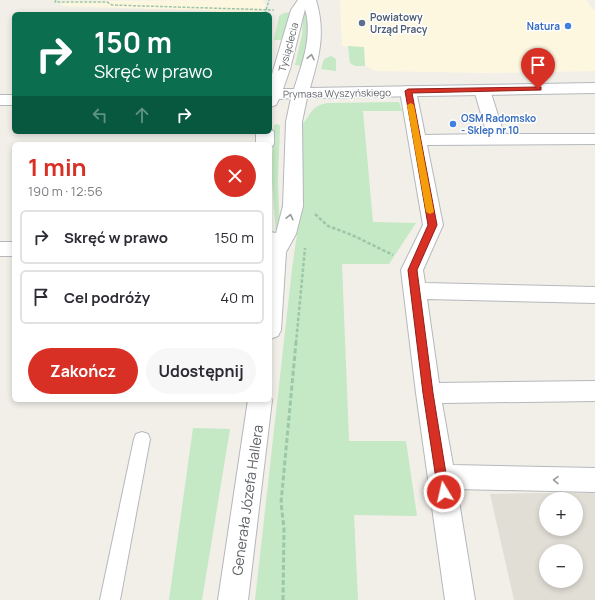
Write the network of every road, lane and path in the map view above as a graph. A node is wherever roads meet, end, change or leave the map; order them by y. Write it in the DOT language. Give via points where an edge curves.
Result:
graph roads {
  1 [pos="56,0"];
  2 [pos="269,0"];
  3 [pos="305,0"];
  4 [pos="309,0"];
  5 [pos="266,10"];
  6 [pos="274,10"];
  7 [pos="595,88"];
  8 [pos="482,90"];
  9 [pos="408,91"];
  10 [pos="272,94"];
  11 [pos="299,94"];
  12 [pos="272,97"];
  13 [pos="0,100"];
  14 [pos="12,100"];
  15 [pos="595,139"];
  16 [pos="417,140"];
  17 [pos="497,140"];
  18 [pos="314,214"];
  19 [pos="273,242"];
  20 [pos="0,249"];
  21 [pos="12,249"];
  22 [pos="394,256"];
  23 [pos="272,271"];
  24 [pos="415,291"];
  25 [pos="595,294"];
  26 [pos="595,391"];
  27 [pos="428,393"];
  28 [pos="260,402"];
  29 [pos="142,439"];
  30 [pos="441,477"];
  31 [pos="595,480"];
  32 [pos="281,503"];
  33 [pos="110,600"];
  34 [pos="233,600"];
  35 [pos="283,600"];
  36 [pos="460,600"];
  1 -- 5 [label="path" via="55,2 107,2 112,5"];
  2 -- 5 [label="path"];
  3 -- 10 [label="street, Tysiąclecia" via="298,10 282,69"];
  11 -- 4 [label="street, Tysiąclecia, one-way" via="316,32 314,11"];
  5 -- 6 [label="path"];
  7 -- 8 [label="street, Prymasa Wyszyńskiego"];
  8 -- 9 [label="street, Prymasa Wyszyńskiego"];
  8 -- 17 [label="street"];
  9 -- 11 [label="street, Prymasa Wyszyńskiego"];
  9 -- 16 [label="street"];
  11 -- 12 [label="street, Prymasa Wyszyńskiego"];
  19 -- 11 [label="street, one-way" via="286,234 293,206 294,122"];
  13 -- 14 [label="street"];
  15 -- 17 [label="street"];
  16 -- 17 [label="street"];
  16 -- 24 [label="street" via="433,225 412,270"];
  18 -- 22 [label="path" via="328,226"];
  19 -- 23 [label="street"];
  20 -- 21 [label="street"];
  24 -- 25 [label="street"];
  24 -- 27 [label="street"];
  26 -- 27 [label="street"];
  27 -- 30 [label="street"];
  28 -- 34 [label="street, Generała Józefa Hallera"];
  29 -- 33 [label="lane"];
  31 -- 30 [label="street, one-way"];
  30 -- 36 [label="street"];
  32 -- 35 [label="path" via="284,528"];
}
